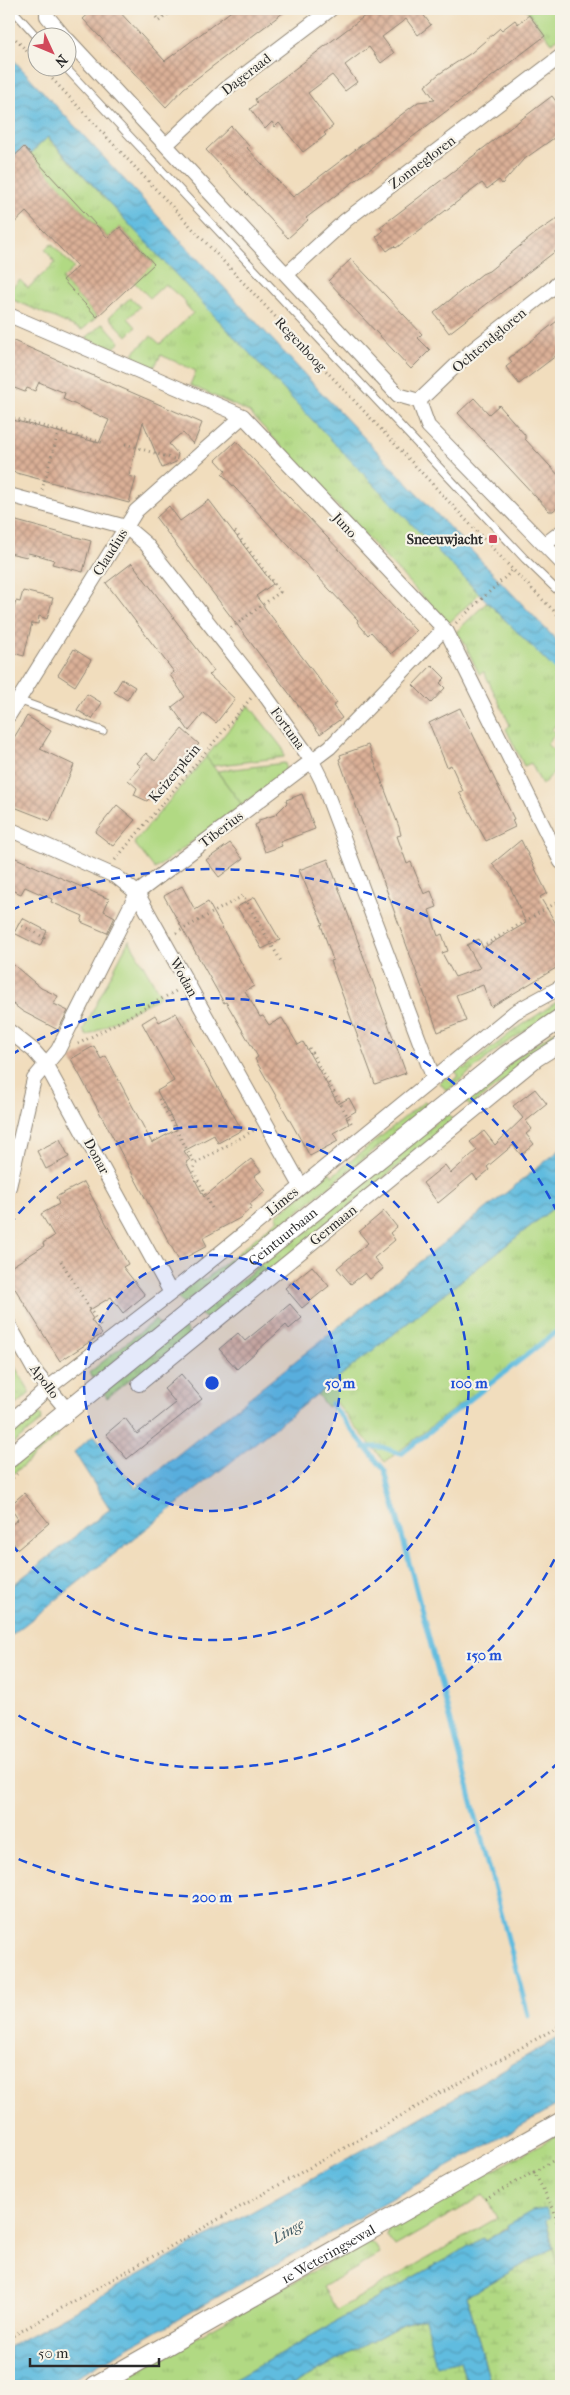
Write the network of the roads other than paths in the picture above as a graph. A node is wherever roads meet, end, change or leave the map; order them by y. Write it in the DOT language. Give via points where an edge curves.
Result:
graph roads {
  1 [pos="12,9"];
  2 [pos="47,9"];
  3 [pos="331,9"];
  4 [pos="29,28"];
  5 [pos="57,28"];
  6 [pos="78,52"];
  7 [pos="561,56"];
  8 [pos="75,78"];
  9 [pos="166,145"];
  10 [pos="288,274"];
  11 [pos="561,281"];
  12 [pos="9,315"];
  13 [pos="419,402"];
  14 [pos="243,416"];
  15 [pos="9,495"];
  16 [pos="126,527"];
  17 [pos="561,532"];
  18 [pos="544,545"];
  19 [pos="561,562"];
  20 [pos="561,594"];
  21 [pos="444,629"];
  22 [pos="18,700"];
  23 [pos="9,715"];
  24 [pos="103,731"];
  25 [pos="312,760"];
  26 [pos="9,829"];
  27 [pos="561,862"];
  28 [pos="137,893"];
  29 [pos="561,987"];
  30 [pos="561,1018"];
  31 [pos="9,1031"];
  32 [pos="561,1044"];
  33 [pos="46,1064"];
  34 [pos="433,1077"];
  35 [pos="451,1100"];
  36 [pos="464,1118"];
  37 [pos="301,1186"];
  38 [pos="9,1187"];
  39 [pos="171,1293"];
  40 [pos="186,1313"];
  41 [pos="9,1326"];
  42 [pos="203,1332"];
  43 [pos="138,1384"];
  44 [pos="48,1388"];
  45 [pos="68,1410"];
  46 [pos="9,1424"];
  47 [pos="9,1458"];
  48 [pos="561,2122"];
  49 [pos="95,2386"];
  1 -- 4 [label="lane"];
  2 -- 5 [label="street" via="47,16"];
  3 -- 9 [label="street, Dageraad" via="227,88"];
  6 -- 9 [label="street"];
  7 -- 10 [label="street, Zonnegloren" via="346,220"];
  8 -- 20 [label="lane, Regenboog"];
  9 -- 10 [label="street"];
  10 -- 13 [label="street" via="398,395"];
  11 -- 13 [label="street, Ochtendgloren" via="470,352"];
  12 -- 14 [label="street, Juno"];
  13 -- 18 [label="street" via="428,426"];
  14 -- 16 [label="street, Claudius" via="136,511"];
  14 -- 21 [label="street, Juno"];
  15 -- 16 [label="street, Fortuna"];
  16 -- 22 [label="street, Claudius"];
  16 -- 25 [label="street, Fortuna" via="146,544 260,688"];
  17 -- 18 [label="street"];
  18 -- 19 [label="street"];
  21 -- 25 [label="street, Tiberius" via="330,746"];
  21 -- 27 [label="street, Juno"];
  22 -- 23 [label="street, Claudius"];
  22 -- 24 [label="lane"];
  25 -- 28 [label="street, Tiberius"];
  25 -- 34 [label="street, Fortuna"];
  26 -- 28 [label="street, Wodan" via="105,872"];
  28 -- 33 [label="street, Tiberius" via="58,1050"];
  28 -- 37 [label="street, Wodan"];
  29 -- 34 [label="street, Limes" via="515,1012"];
  30 -- 35 [label="street, Ceintuurbaan"];
  31 -- 33 [label="street, Donar"];
  32 -- 36 [label="street, Germaan" via="537,1059"];
  33 -- 38 [label="street, Tiberius" via="34,1078"];
  33 -- 39 [label="street, Donar"];
  34 -- 37 [label="street, Limes"];
  35 -- 36 [label="street"];
  35 -- 40 [label="street, Ceintuurbaan"];
  36 -- 42 [label="street, Germaan"];
  37 -- 39 [label="street, Limes"];
  39 -- 44 [label="street, Limes"];
  40 -- 42 [label="street"];
  40 -- 45 [label="street, Ceintuurbaan"];
  41 -- 44 [label="street, Apollo"];
  42 -- 43 [label="street, Germaan"];
  44 -- 45 [label="street, Apollo"];
  44 -- 46 [label="street, Limes"];
  45 -- 47 [label="street, Ceintuurbaan"];
  48 -- 49 [label="street, 1e Weteringsewal"];
}
